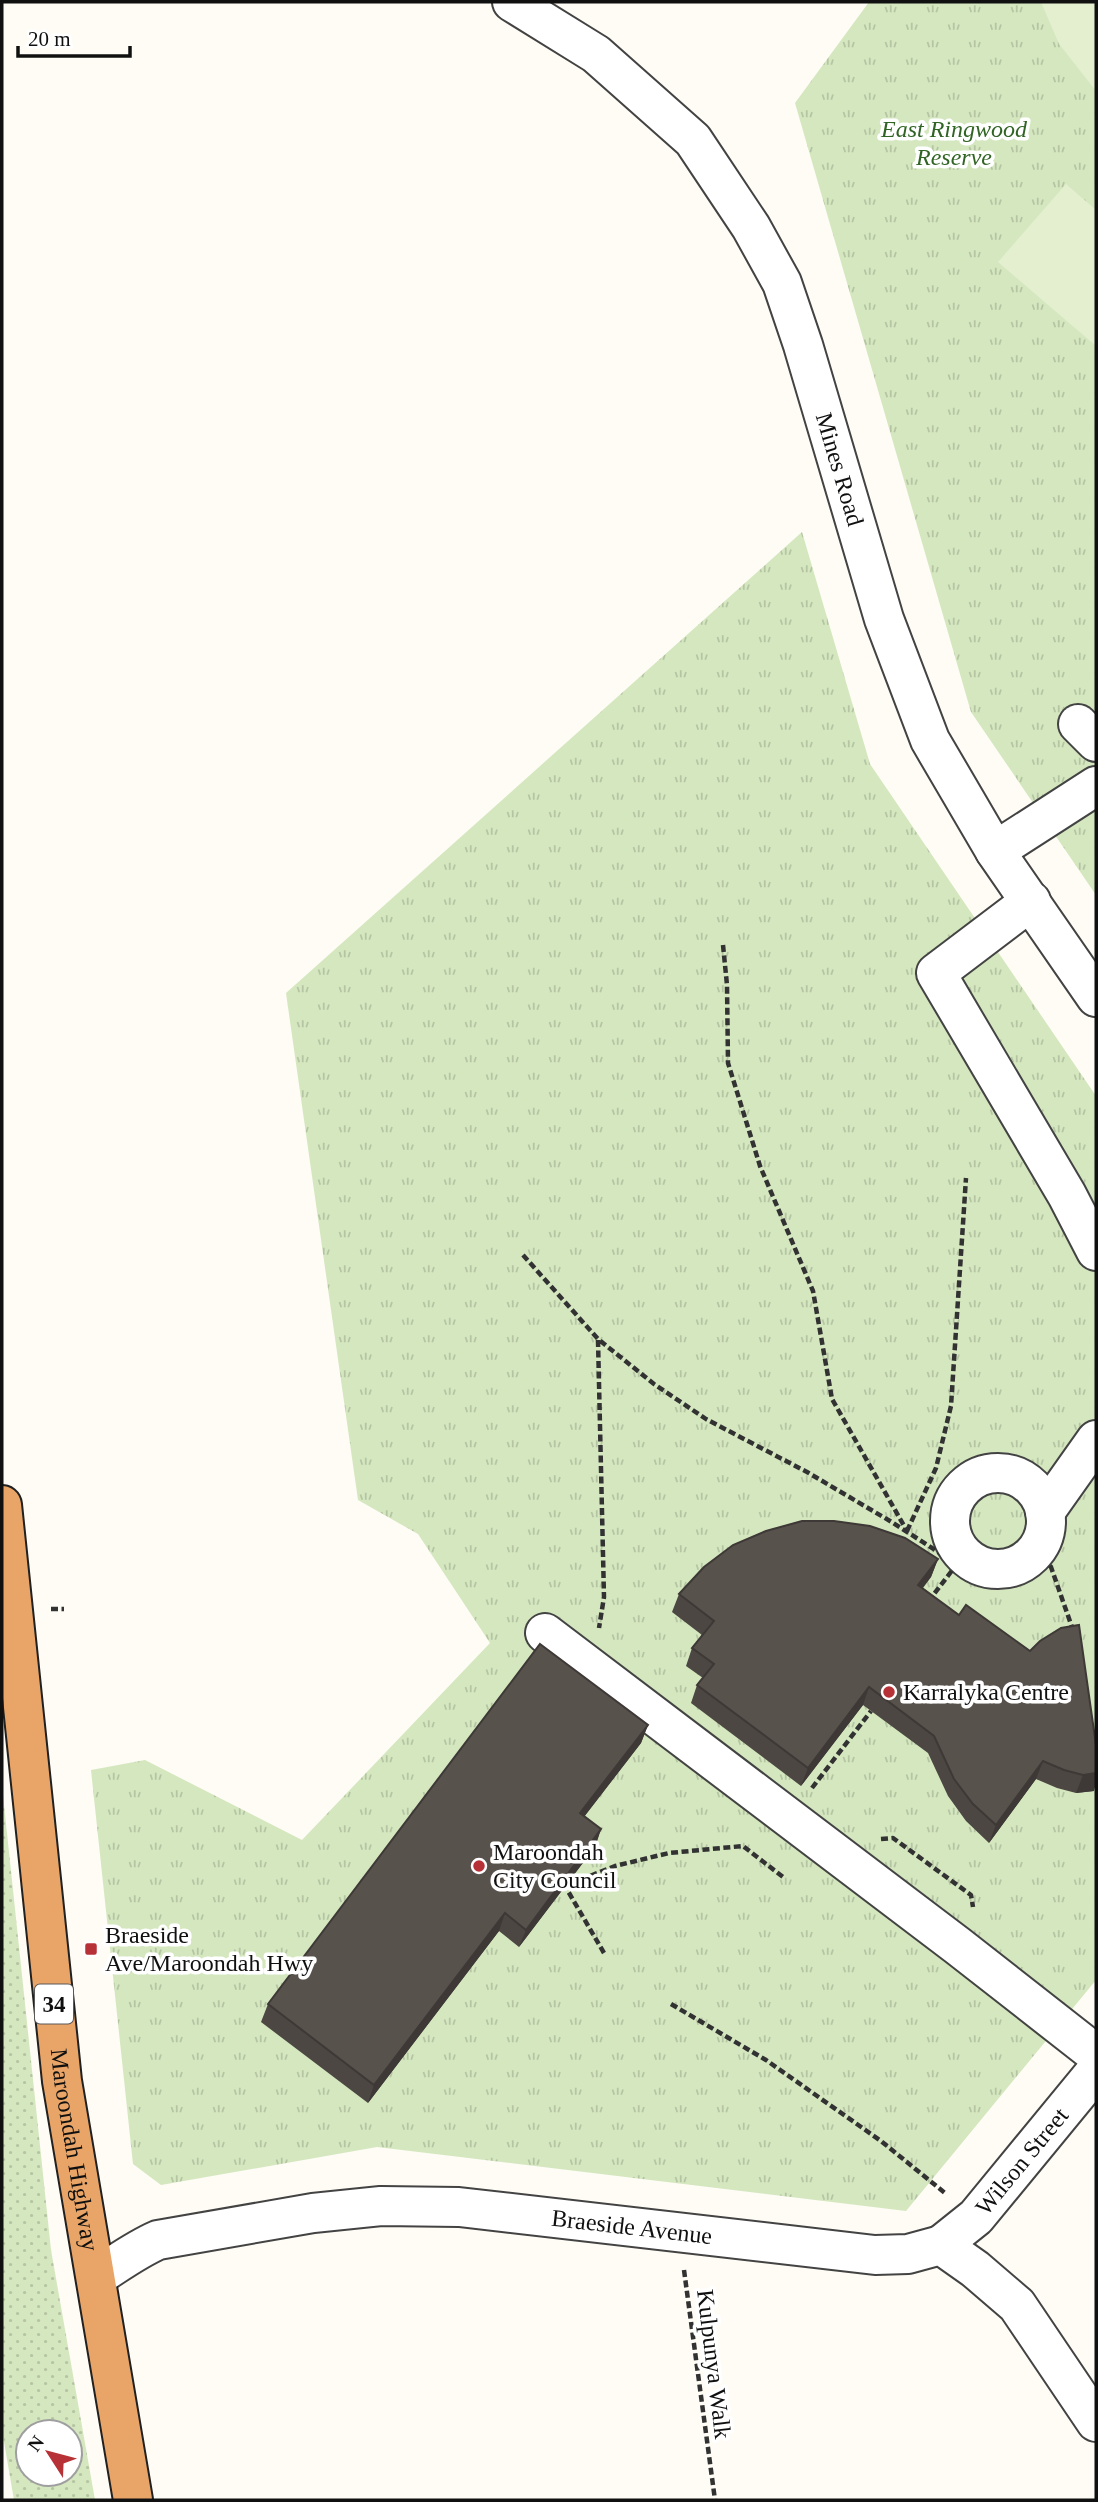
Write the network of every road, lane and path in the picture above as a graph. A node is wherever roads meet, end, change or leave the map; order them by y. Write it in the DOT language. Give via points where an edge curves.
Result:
graph roads {
  1 [pos="512,2"];
  2 [pos="1096,786"];
  3 [pos="995,851"];
  4 [pos="1031,901"];
  5 [pos="723,946"];
  6 [pos="1096,997"];
  7 [pos="966,1178"];
  8 [pos="1096,1251"];
  9 [pos="523,1255"];
  10 [pos="598,1339"];
  11 [pos="1096,1440"];
  12 [pos="2,1505"];
  13 [pos="1041,1530"];
  14 [pos="907,1531"];
  15 [pos="967,1564"];
  16 [pos="929,1601"];
  17 [pos="1074,1631"];
  18 [pos="545,1633"];
  19 [pos="593,1670"];
  20 [pos="871,1711"];
  21 [pos="789,1819"];
  22 [pos="783,1877"];
  23 [pos="604,1953"];
  24 [pos="671,2004"];
  25 [pos="1096,2054"];
  26 [pos="1096,2071"];
  27 [pos="976,2217"];
  28 [pos="679,2231"];
  29 [pos="941,2245"];
  30 [pos="96,2277"];
  31 [pos="1096,2422"];
  32 [pos="134,2500"];
  33 [pos="715,2500"];
  1 -- 3 [label="street, Mines Road" via="597,54 693,140 751,227 782,283 884,620 930,740"];
  2 -- 3 [label="street"];
  3 -- 4 [label="street, Mines Road"];
  4 -- 6 [label="street, Mines Road"];
  4 -- 8 [label="street" via="936,973"];
  5 -- 14 [label="path" via="728,1063 760,1167 813,1291 832,1399"];
  7 -- 14 [label="path" via="951,1406 936,1468"];
  9 -- 10 [label="path"];
  10 -- 14 [label="path" via="706,1419"];
  10 -- 19 [label="path" via="604,1597"];
  11 -- 13 [label="street"];
  12 -- 30 [label="highway, Maroondah Highway / 34" via="62,2081"];
  13 -- 15 [label="street" via="1031,1555 1019,1564 1004,1569"];
  13 -- 15 [label="street" via="1040,1497 1029,1484 1000,1473 970,1482 951,1508 950,1524"];
  13 -- 17 [label="path"];
  14 -- 15 [label="path"];
  15 -- 16 [label="path"];
  18 -- 19 [label="street"];
  19 -- 21 [label="street"];
  20 -- 21 [label="path"];
  21 -- 25 [label="street"];
  22 -- 23 [label="path" via="743,1846 656,1856 565,1886"];
  24 -- 27 [label="path" via="766,2060 881,2141"];
  26 -- 27 [label="street, Wilson Street"];
  27 -- 29 [label="street, Wilson Street"];
  28 -- 29 [label="street, Braeside Avenue" via="875,2255 908,2254"];
  28 -- 30 [label="street, Braeside Avenue" via="459,2207 381,2206 158,2240 136,2249"];
  28 -- 33 [label="path, Kulpunya Walk"];
  29 -- 31 [label="street" via="1017,2305"];
  30 -- 32 [label="highway, Maroondah Highway / 34"];
}
